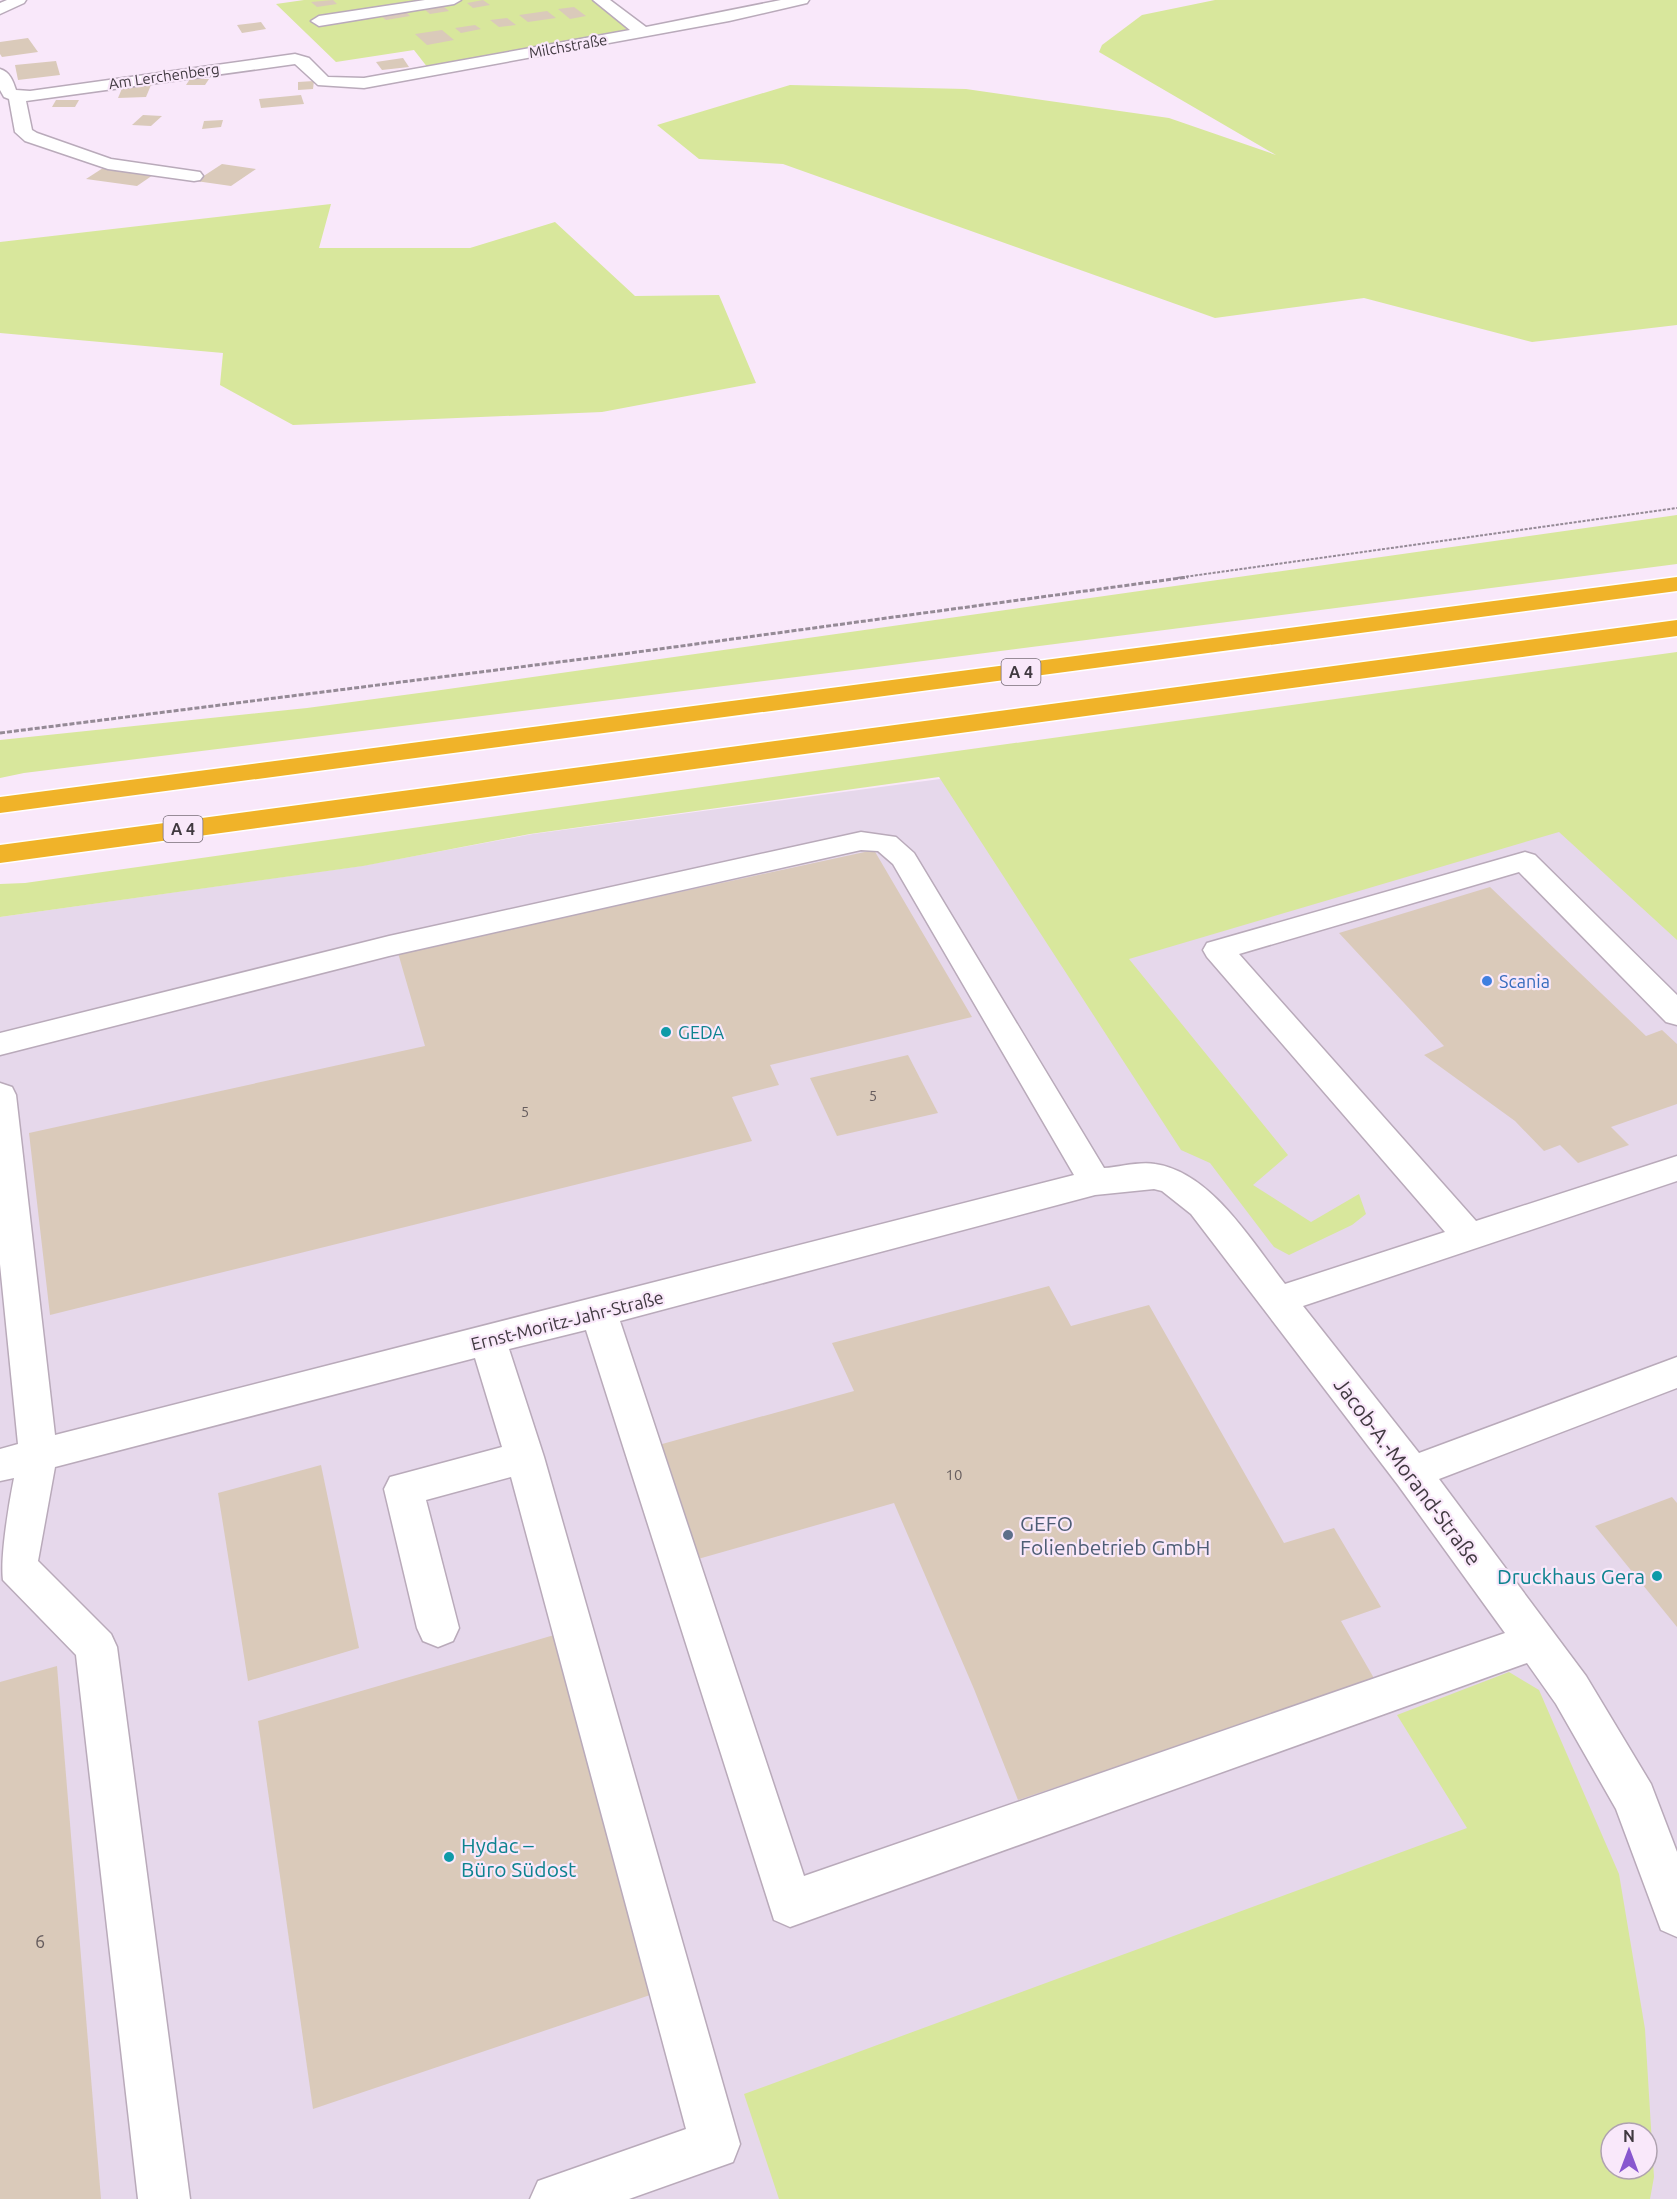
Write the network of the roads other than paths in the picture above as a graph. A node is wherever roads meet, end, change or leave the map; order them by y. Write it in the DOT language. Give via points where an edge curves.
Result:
graph roads {
  1 [pos="454,0"];
  2 [pos="600,0"];
  3 [pos="802,0"];
  4 [pos="319,21"];
  5 [pos="643,32"];
  6 [pos="0,74"];
  7 [pos="332,84"];
  8 [pos="17,96"];
  9 [pos="194,176"];
  10 [pos="1677,584"];
  11 [pos="1677,628"];
  12 [pos="0,805"];
  13 [pos="0,854"];
  14 [pos="1677,1014"];
  15 [pos="0,1044"];
  16 [pos="0,1095"];
  17 [pos="1677,1168"];
  18 [pos="1134,1177"];
  19 [pos="1095,1182"];
  20 [pos="1468,1236"];
  21 [pos="1279,1300"];
  22 [pos="599,1312"];
  23 [pos="488,1341"];
  24 [pos="1677,1372"];
  25 [pos="525,1457"];
  26 [pos="19,1460"];
  27 [pos="1412,1473"];
  28 [pos="438,1628"];
  29 [pos="1534,1642"];
  30 [pos="1677,1914"];
  31 [pos="164,2199"];
  32 [pos="556,2199"];
  1 -- 4 [label="street"];
  2 -- 5 [label="street"];
  3 -- 5 [label="street, Milchstraße"];
  5 -- 7 [label="street, Milchstraße" via="364,83"];
  6 -- 8 [label="street" via="10,93"];
  7 -- 8 [label="street, Am Lerchenberg" via="319,78 303,61 287,59"];
  8 -- 9 [label="street" via="24,132 30,137 108,164"];
  10 -- 12 [label="highway, A 4"];
  11 -- 13 [label="highway, A 4"];
  14 -- 20 [label="street" via="1525,861 1218,950"];
  15 -- 19 [label="street" via="389,946 861,841 886,843 904,859"];
  16 -- 26 [label="street"];
  17 -- 20 [label="street"];
  18 -- 19 [label="street, Ernst-Moritz-Jahr-Straße"];
  18 -- 21 [label="street, Jacob-A.-Morand-Straße" via="1154,1176 1174,1182 1203,1205"];
  19 -- 22 [label="street, Ernst-Moritz-Jahr-Straße"];
  20 -- 21 [label="street"];
  21 -- 27 [label="street, Jacob-A.-Morand-Straße"];
  22 -- 23 [label="street, Ernst-Moritz-Jahr-Straße"];
  22 -- 29 [label="street" via="790,1904"];
  23 -- 25 [label="street"];
  23 -- 26 [label="street, Ernst-Moritz-Jahr-Straße"];
  24 -- 27 [label="street"];
  25 -- 28 [label="street" via="404,1489"];
  25 -- 32 [label="street" via="716,2144"];
  26 -- 31 [label="street" via="17,1567 96,1647"];
  27 -- 29 [label="street, Jacob-A.-Morand-Straße"];
  29 -- 30 [label="street, Jacob-A.-Morand-Straße" via="1571,1690 1635,1799"];
}
